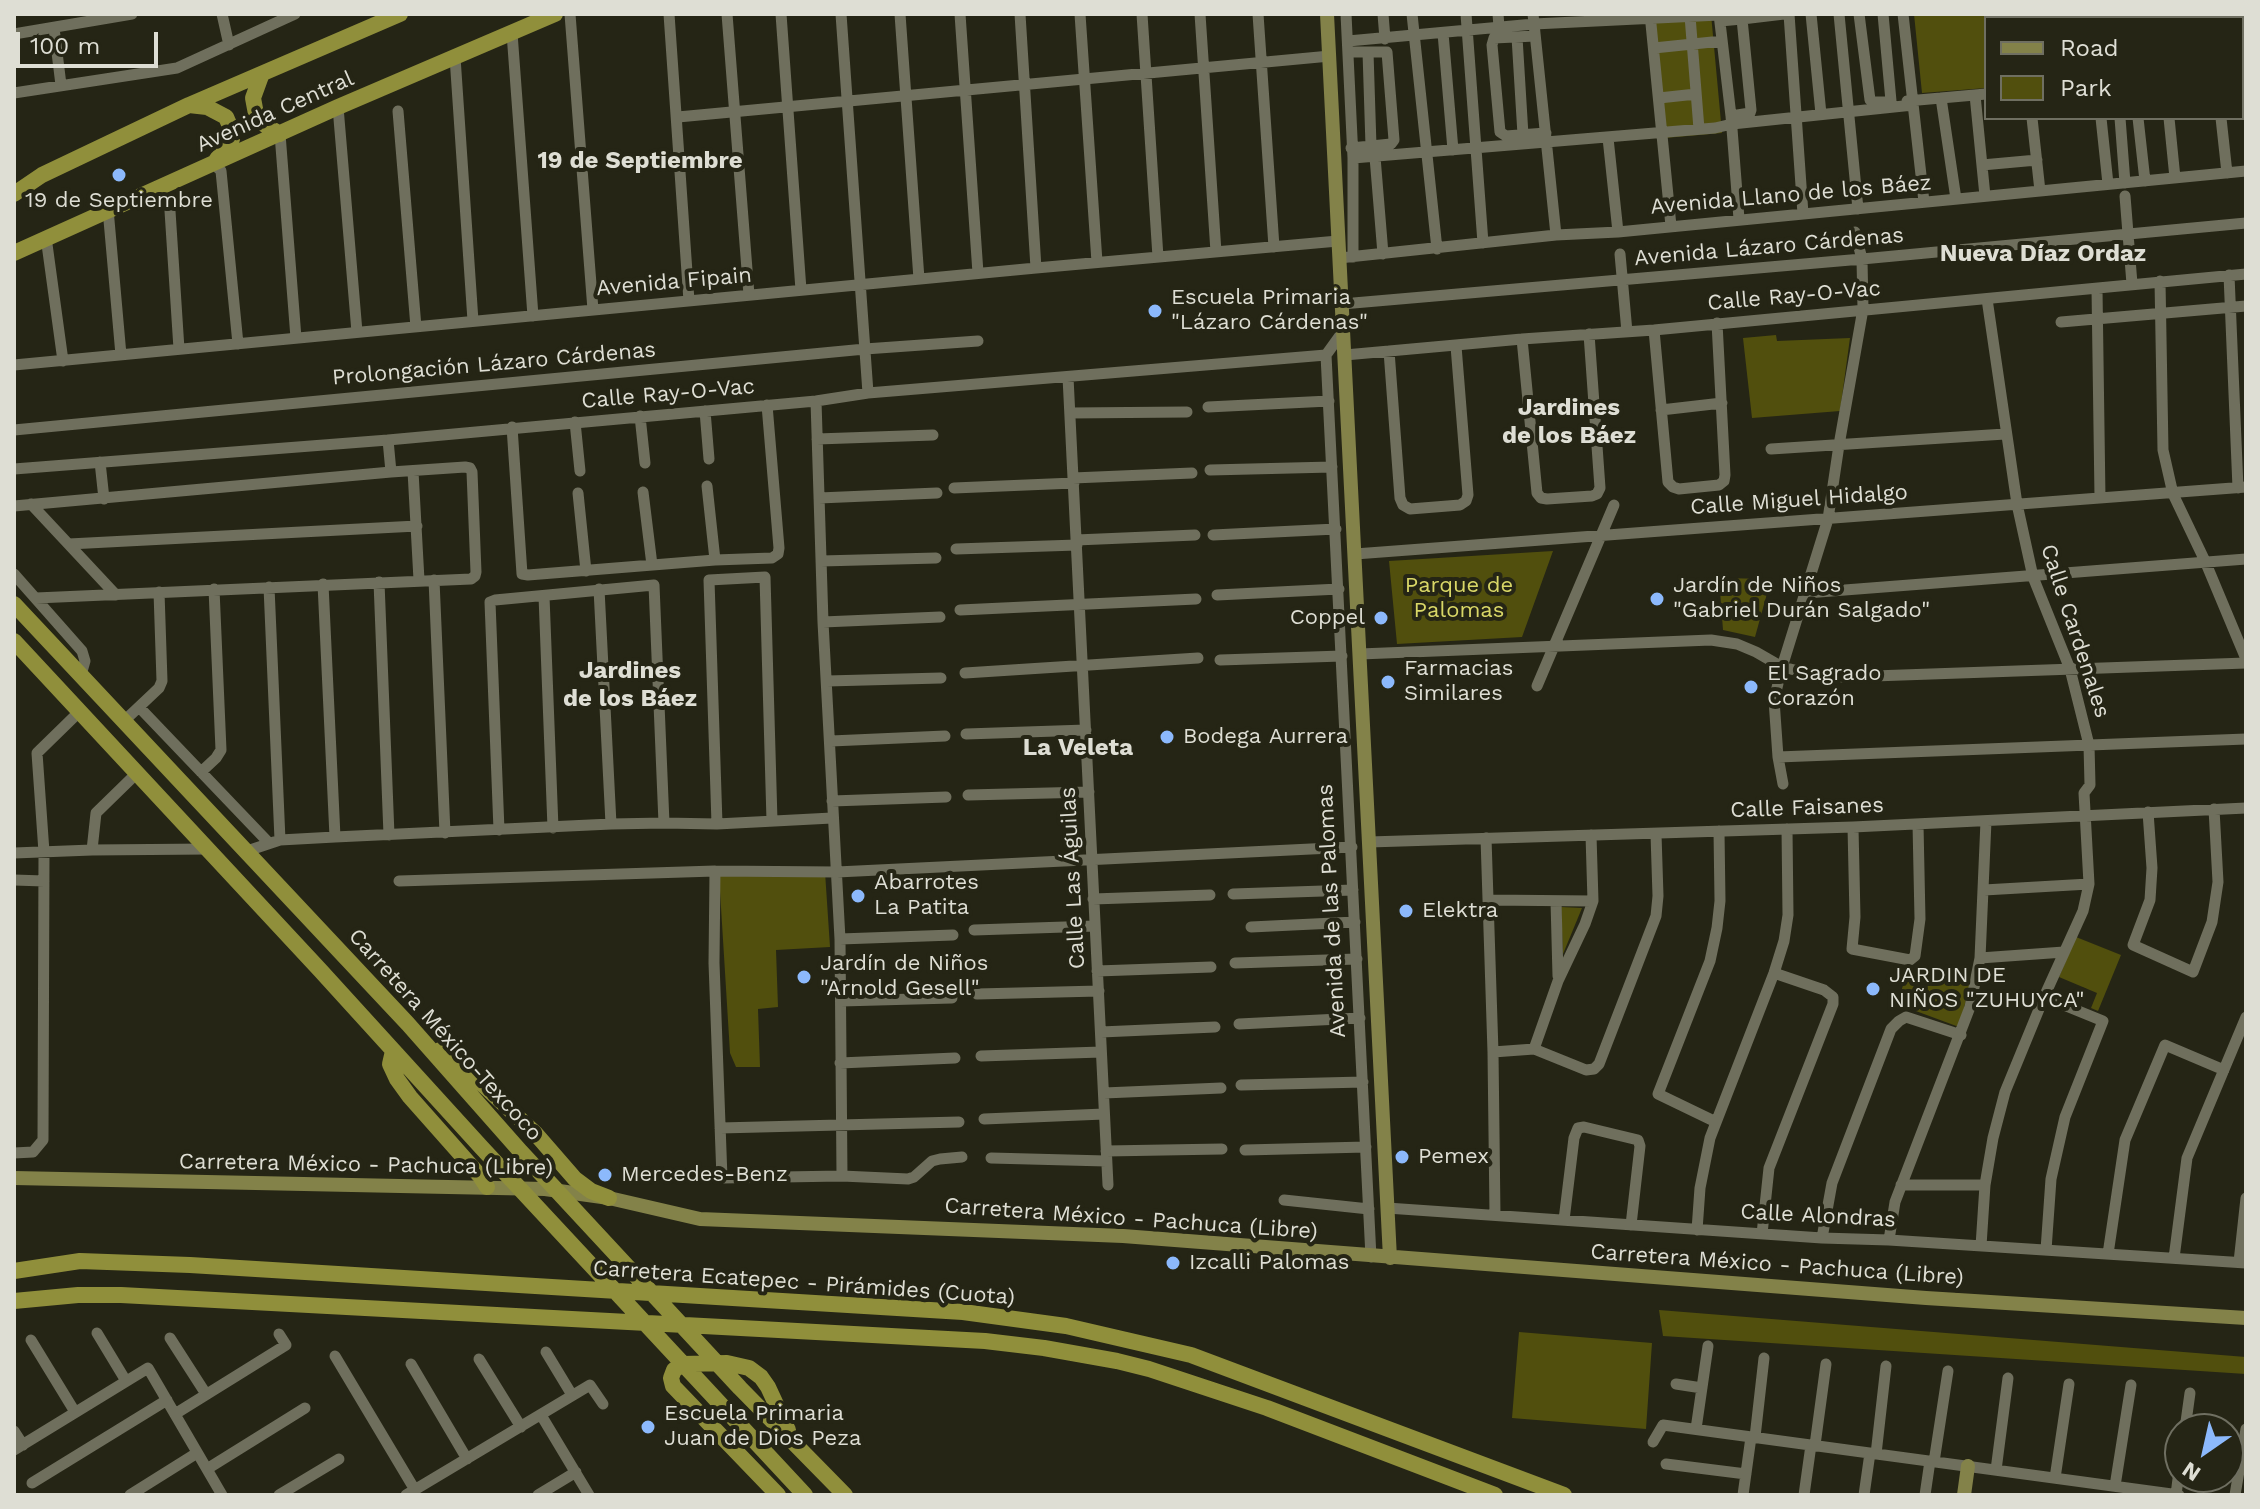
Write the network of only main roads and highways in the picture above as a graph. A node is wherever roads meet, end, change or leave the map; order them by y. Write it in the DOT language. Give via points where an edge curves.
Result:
graph roads {
  1 [pos="400,14"];
  2 [pos="555,14"];
  3 [pos="1327,14"];
  4 [pos="261,76"];
  5 [pos="189,105"];
  6 [pos="280,134"];
  7 [pos="213,163"];
  8 [pos="42,175"];
  9 [pos="14,183"];
  10 [pos="14,194"];
  11 [pos="14,253"];
  12 [pos="14,604"];
  13 [pos="17,650"];
  14 [pos="416,1034"];
  15 [pos="393,1051"];
  16 [pos="14,1178"];
  17 [pos="487,1187"];
  18 [pos="609,1198"];
  19 [pos="1390,1258"];
  20 [pos="14,1271"];
  21 [pos="14,1301"];
  22 [pos="2246,1318"];
  23 [pos="792,1439"];
  24 [pos="1968,1466"];
  25 [pos="778,1495"];
  26 [pos="805,1495"];
  27 [pos="845,1495"];
  28 [pos="1495,1495"];
  29 [pos="1564,1495"];
  30 [pos="1964,1495"];
  1 -- 4 [label="highway, Avenida Central"];
  2 -- 6 [label="highway, Avenida Central"];
  3 -- 19 [label="main road, Avenida de las Palomas" via="1338,241 1346,258 1342,304"];
  4 -- 5 [label="highway, Avenida Central"];
  4 -- 6 [label="highway" via="253,98 256,114"];
  5 -- 7 [label="highway" via="226,117 232,131 228,148"];
  5 -- 8 [label="highway, Avenida Central"];
  6 -- 7 [label="highway, Avenida Central"];
  7 -- 11 [label="highway, Avenida Central"];
  8 -- 9 [label="highway"];
  8 -- 10 [label="highway, Avenida Central"];
  12 -- 14 [label="highway, Carretera México-Texcoco"];
  13 -- 15 [label="highway"];
  14 -- 18 [label="highway" via="481,1083 575,1179"];
  14 -- 23 [label="highway, Carretera México-Texcoco"];
  15 -- 17 [label="highway" via="390,1064 403,1088"];
  15 -- 26 [label="highway"];
  16 -- 17 [label="main road, Carretera México - Pachuca (Libre)"];
  17 -- 18 [label="main road, Carretera México - Pachuca (Libre)"];
  18 -- 19 [label="main road, Carretera México - Pachuca (Libre)" via="700,1219 1123,1236"];
  19 -- 22 [label="main road, Carretera México - Pachuca (Libre)"];
  20 -- 29 [label="highway, Carretera Ecatepec - Pirámides (Cuota)" via="80,1261 206,1265 963,1312 1066,1326 1191,1355"];
  21 -- 28 [label="highway, Carretera Ecatepec - Pirámides (Cuota)" via="121,1295 1044,1348 1164,1374"];
  23 -- 25 [label="highway" via="768,1387 749,1368 683,1364 674,1370 673,1386"];
  23 -- 27 [label="highway, Carretera México-Texcoco"];
  24 -- 30 [label="main road"];
}
